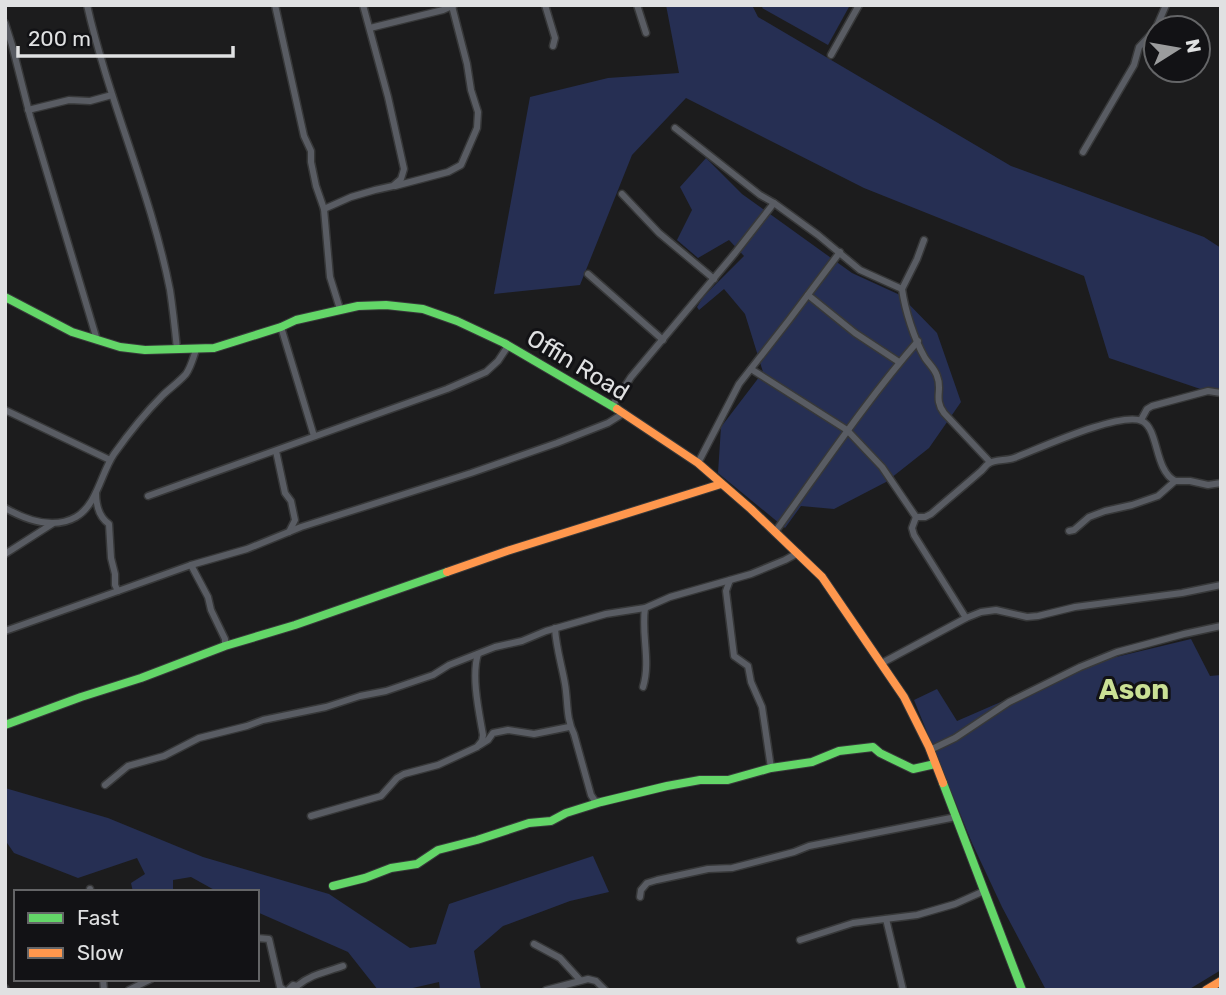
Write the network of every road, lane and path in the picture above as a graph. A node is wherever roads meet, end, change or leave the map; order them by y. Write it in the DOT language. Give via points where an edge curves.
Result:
graph roads {
  1 [pos="87,5"];
  2 [pos="275,5"];
  3 [pos="363,5"];
  4 [pos="545,5"];
  5 [pos="636,5"];
  6 [pos="859,5"];
  7 [pos="453,6"];
  8 [pos="6,27"];
  9 [pos="370,28"];
  10 [pos="646,33"];
  11 [pos="1142,44"];
  12 [pos="553,46"];
  13 [pos="831,55"];
  14 [pos="112,95"];
  15 [pos="29,110"];
  16 [pos="675,128"];
  17 [pos="1083,152"];
  18 [pos="393,186"];
  19 [pos="621,194"];
  20 [pos="774,203"];
  21 [pos="324,209"];
  22 [pos="924,240"];
  23 [pos="841,252"];
  24 [pos="588,274"];
  25 [pos="714,279"];
  26 [pos="902,289"];
  27 [pos="808,295"];
  28 [pos="5,297"];
  29 [pos="340,309"];
  30 [pos="281,327"];
  31 [pos="97,340"];
  32 [pos="663,340"];
  33 [pos="918,341"];
  34 [pos="508,346"];
  35 [pos="177,349"];
  36 [pos="196,349"];
  37 [pos="899,362"];
  38 [pos="751,369"];
  39 [pos="1221,393"];
  40 [pos="612,406"];
  41 [pos="5,410"];
  42 [pos="624,413"];
  43 [pos="1141,420"];
  44 [pos="847,430"];
  45 [pos="314,436"];
  46 [pos="276,451"];
  47 [pos="110,460"];
  48 [pos="990,462"];
  49 [pos="698,463"];
  50 [pos="1175,481"];
  51 [pos="1221,483"];
  52 [pos="721,484"];
  53 [pos="96,491"];
  54 [pos="148,496"];
  55 [pos="5,508"];
  56 [pos="916,517"];
  57 [pos="52,524"];
  58 [pos="1069,531"];
  59 [pos="775,532"];
  60 [pos="288,533"];
  61 [pos="797,553"];
  62 [pos="5,554"];
  63 [pos="191,565"];
  64 [pos="730,580"];
  65 [pos="1221,585"];
  66 [pos="118,591"];
  67 [pos="645,608"];
  68 [pos="966,618"];
  69 [pos="1221,626"];
  70 [pos="555,628"];
  71 [pos="5,631"];
  72 [pos="225,646"];
  73 [pos="478,654"];
  74 [pos="882,663"];
  75 [pos="643,687"];
  76 [pos="5,725"];
  77 [pos="569,727"];
  78 [pos="478,746"];
  79 [pos="930,750"];
  80 [pos="935,764"];
  81 [pos="771,768"];
  82 [pos="105,785"];
  83 [pos="601,802"];
  84 [pos="311,817"];
  85 [pos="956,817"];
  86 [pos="333,886"];
  87 [pos="984,891"];
  88 [pos="640,897"];
  89 [pos="886,919"];
  90 [pos="259,938"];
  91 [pos="800,940"];
  92 [pos="534,944"];
  93 [pos="343,966"];
  94 [pos="580,980"];
  95 [pos="147,981"];
  96 [pos="1221,981"];
  97 [pos="128,990"];
  98 [pos="286,990"];
  99 [pos="546,990"];
  100 [pos="604,990"];
  101 [pos="903,990"];
  102 [pos="1022,990"];
  103 [pos="1206,990"];
  1 -- 14 [label="street"];
  2 -- 21 [label="street"];
  3 -- 9 [label="street"];
  4 -- 12 [label="street"];
  5 -- 10 [label="street"];
  6 -- 13 [label="street"];
  7 -- 9 [label="street"];
  7 -- 18 [label="street" via="478,112 477,128 461,165"];
  8 -- 15 [label="street"];
  9 -- 18 [label="street" via="404,169"];
  11 -- 17 [label="street"];
  14 -- 15 [label="street"];
  14 -- 35 [label="street" via="164,265"];
  15 -- 31 [label="street"];
  16 -- 20 [label="street"];
  18 -- 21 [label="street"];
  19 -- 25 [label="street"];
  20 -- 23 [label="street"];
  20 -- 25 [label="street"];
  21 -- 29 [label="street" via="330,277"];
  22 -- 26 [label="street"];
  23 -- 26 [label="street" via="860,270"];
  23 -- 27 [label="street"];
  24 -- 32 [label="street"];
  25 -- 32 [label="street"];
  26 -- 33 [label="street"];
  27 -- 37 [label="street"];
  27 -- 38 [label="street"];
  28 -- 31 [label="street, Offin Road"];
  29 -- 30 [label="street, Offin Road"];
  29 -- 34 [label="street, Offin Road" via="386,305 423,309"];
  30 -- 36 [label="street, Offin Road" via="214,348"];
  30 -- 45 [label="street"];
  31 -- 35 [label="street, Offin Road" via="145,350"];
  32 -- 40 [label="street"];
  33 -- 37 [label="street"];
  33 -- 48 [label="street" via="937,374 939,405"];
  34 -- 40 [label="street, Offin Road"];
  34 -- 45 [label="street" via="486,372"];
  35 -- 36 [label="street, Offin Road"];
  36 -- 47 [label="street" via="185,375 140,420"];
  37 -- 44 [label="street"];
  38 -- 44 [label="street"];
  38 -- 49 [label="street" via="727,404"];
  39 -- 43 [label="street" via="1208,391 1152,406"];
  40 -- 42 [label="street, Offin Road"];
  41 -- 47 [label="street"];
  42 -- 49 [label="street, Offin Road"];
  42 -- 60 [label="street" via="557,443"];
  43 -- 48 [label="street" via="1121,420"];
  43 -- 50 [label="street" via="1151,432 1163,468"];
  44 -- 56 [label="street" via="882,467"];
  44 -- 59 [label="street"];
  45 -- 46 [label="street"];
  46 -- 54 [label="street"];
  46 -- 60 [label="street" via="295,520"];
  47 -- 53 [label="street"];
  48 -- 56 [label="street" via="931,514"];
  49 -- 52 [label="street, Offin Road"];
  50 -- 51 [label="street"];
  50 -- 58 [label="street" via="1158,496 1089,517"];
  52 -- 59 [label="street, Offin Road"];
  52 -- 72 [label="street"];
  53 -- 57 [label="street" via="76,517"];
  53 -- 66 [label="street" via="100,513 109,524"];
  55 -- 57 [label="street" via="23,518"];
  56 -- 68 [label="street" via="914,535"];
  57 -- 62 [label="street"];
  59 -- 61 [label="street, Offin Road"];
  60 -- 63 [label="street"];
  61 -- 64 [label="street"];
  61 -- 74 [label="street, Offin Road" via="822,578"];
  63 -- 66 [label="street"];
  63 -- 72 [label="street"];
  64 -- 67 [label="street"];
  64 -- 81 [label="street" via="726,591 734,656 748,666 760,701"];
  65 -- 68 [label="street" via="1038,616 996,610"];
  66 -- 71 [label="street"];
  67 -- 70 [label="street"];
  67 -- 75 [label="street"];
  68 -- 74 [label="street"];
  69 -- 79 [label="street" via="1117,652 1080,667 1009,702"];
  70 -- 73 [label="street"];
  70 -- 77 [label="street"];
  72 -- 76 [label="street"];
  73 -- 78 [label="street" via="483,734"];
  73 -- 82 [label="street" via="386,691 200,738 128,766"];
  74 -- 79 [label="street, Offin Road"];
  77 -- 78 [label="street" via="534,734 500,731"];
  77 -- 83 [label="street" via="591,795"];
  78 -- 84 [label="street" via="438,765 404,774 381,796"];
  79 -- 80 [label="street, Offin Road"];
  80 -- 81 [label="street" via="913,769 873,747"];
  80 -- 85 [label="street, Offin Road"];
  81 -- 83 [label="street"];
  83 -- 86 [label="street" via="551,821 529,823 438,850 417,864"];
  85 -- 87 [label="street, Offin Road"];
  85 -- 88 [label="street" via="809,846 732,868 657,880 647,883"];
  87 -- 89 [label="street" via="917,915"];
  87 -- 102 [label="street, Offin Road"];
  89 -- 91 [label="street" via="853,923"];
  89 -- 101 [label="street"];
  90 -- 98 [label="street" via="269,939 280,987"];
  92 -- 94 [label="street" via="560,958"];
  93 -- 98 [label="street"];
  94 -- 99 [label="street"];
  94 -- 100 [label="street" via="596,981"];
  95 -- 97 [label="street"];
  96 -- 103 [label="street"];
}
